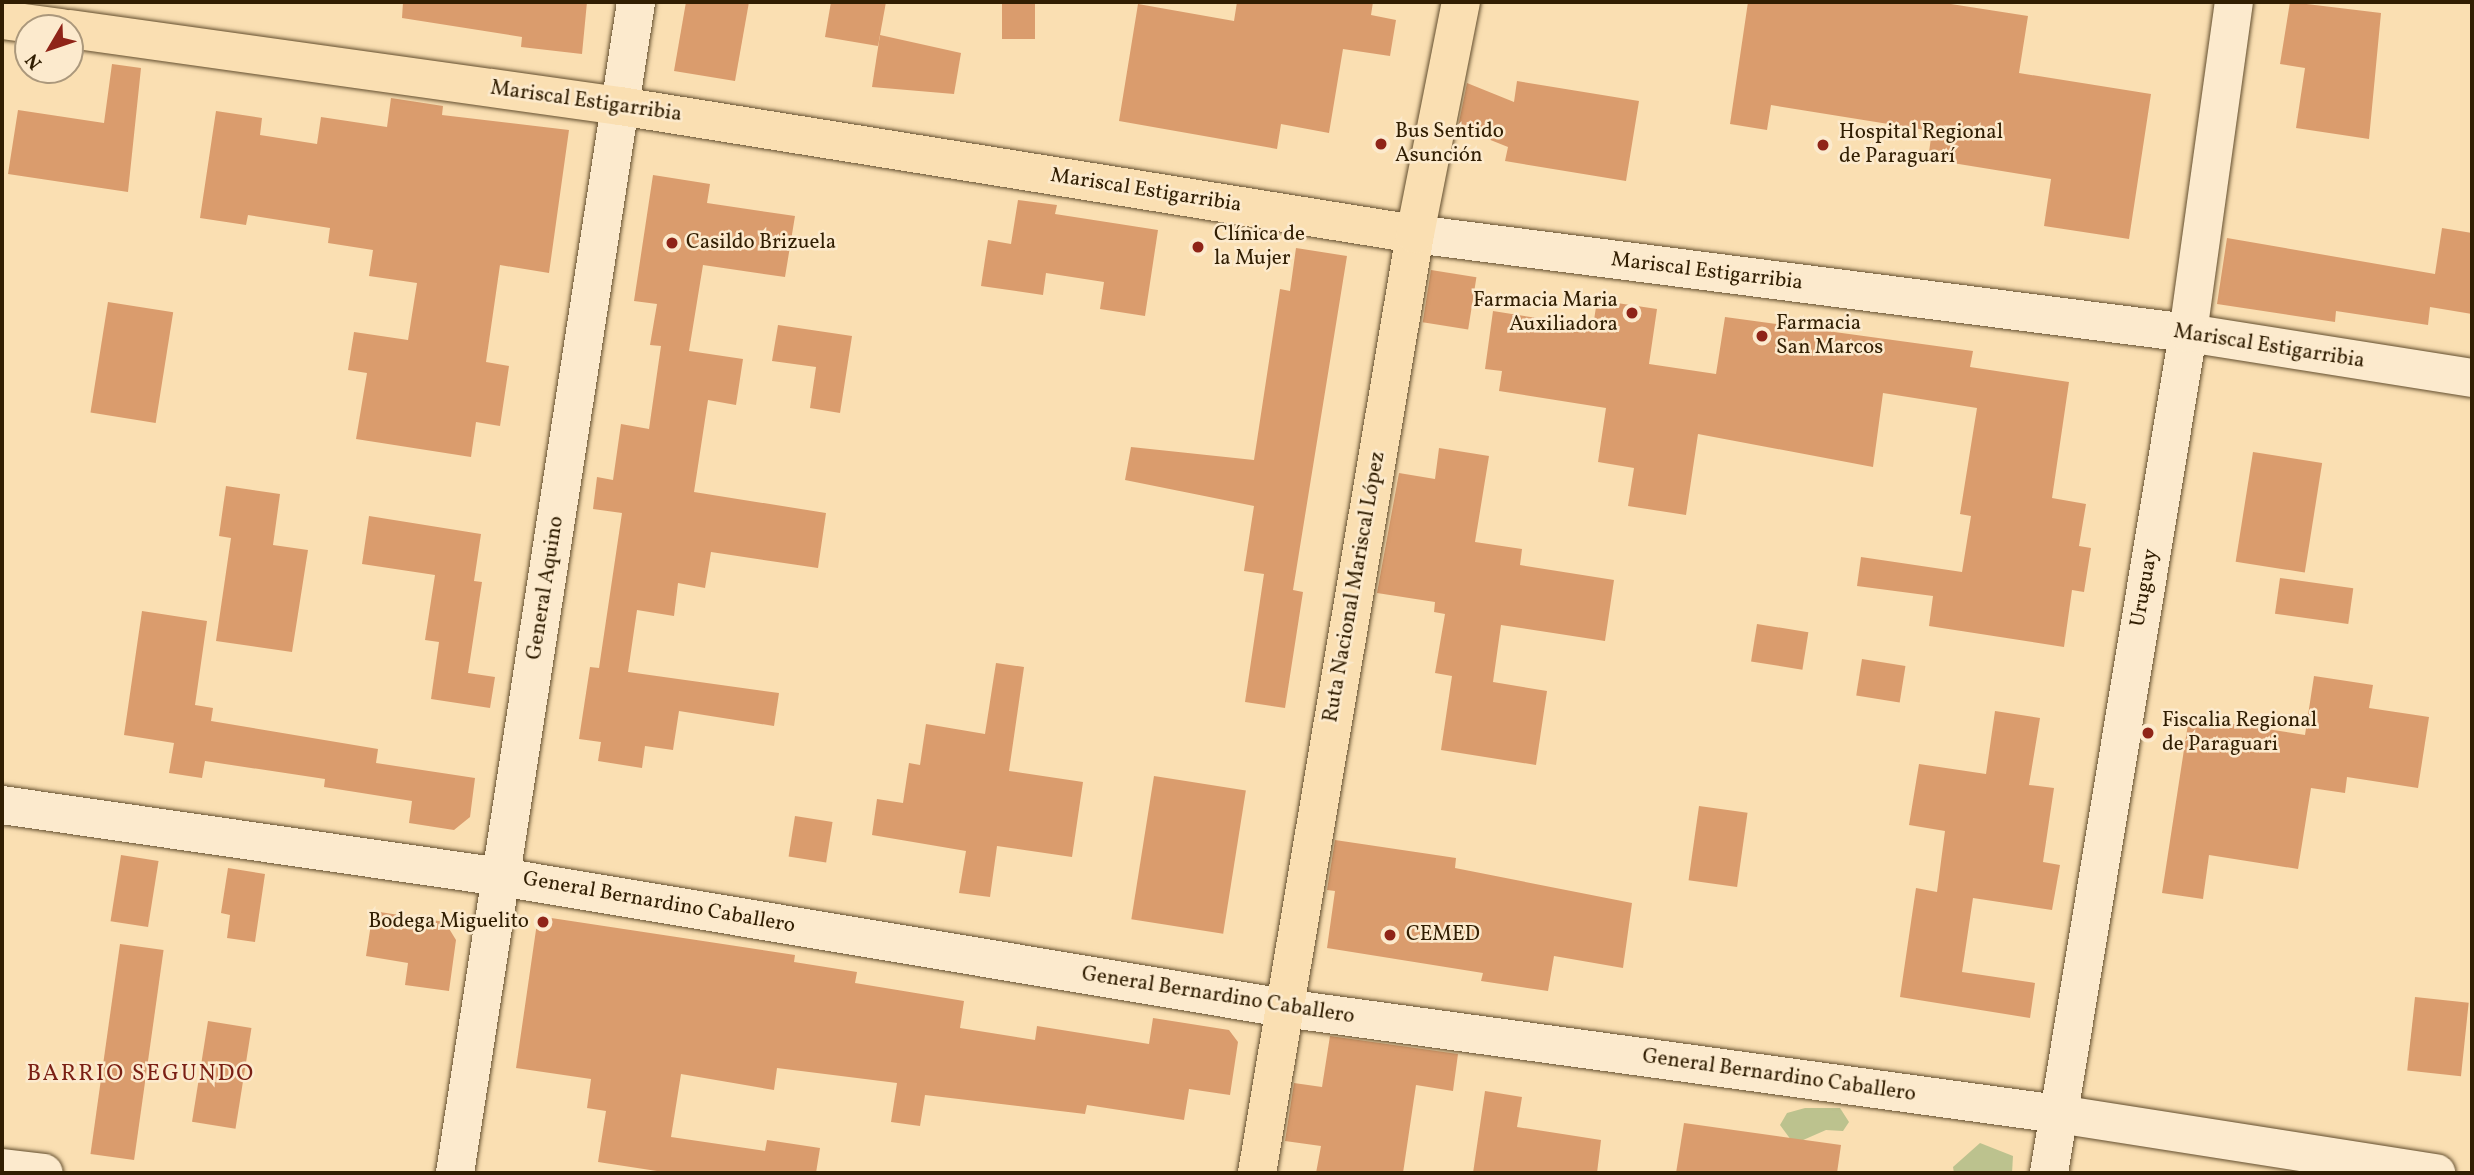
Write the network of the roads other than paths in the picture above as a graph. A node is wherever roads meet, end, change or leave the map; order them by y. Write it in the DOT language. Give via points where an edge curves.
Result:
graph roads {
  1 [pos="636,2"];
  2 [pos="1461,2"];
  3 [pos="2234,2"];
  4 [pos="84,31"];
  5 [pos="620,106"];
  6 [pos="1415,234"];
  7 [pos="2188,333"];
  8 [pos="2472,378"];
  9 [pos="2,805"];
  10 [pos="501,877"];
  11 [pos="1283,1008"];
  12 [pos="2058,1114"];
  13 [pos="2,1168"];
  14 [pos="44,1173"];
  15 [pos="455,1173"];
  16 [pos="1257,1173"];
  17 [pos="2049,1173"];
  18 [pos="2437,1173"];
  1 -- 5 [label="street, General Aquino"];
  2 -- 6 [label="main road, Ruta Nacional Mariscal López"];
  3 -- 7 [label="street, Uruguay"];
  4 -- 5 [label="main road, Mariscal Estigarribia"];
  5 -- 6 [label="main road, Mariscal Estigarribia"];
  5 -- 10 [label="street, General Aquino"];
  6 -- 7 [label="street, Mariscal Estigarribia"];
  6 -- 11 [label="main road, Ruta Nacional Mariscal López"];
  7 -- 8 [label="street, Mariscal Estigarribia"];
  7 -- 12 [label="street, Uruguay"];
  9 -- 10 [label="street, General Bernardino Caballero"];
  10 -- 11 [label="street, General Bernardino Caballero"];
  10 -- 15 [label="street, General Aquino"];
  11 -- 12 [label="street, General Bernardino Caballero"];
  11 -- 16 [label="main road, Ruta Nacional Mariscal López"];
  12 -- 17 [label="street, Uruguay"];
  12 -- 18 [label="street, General Bernardino Caballero"];
  13 -- 14 [label="street"];
}
